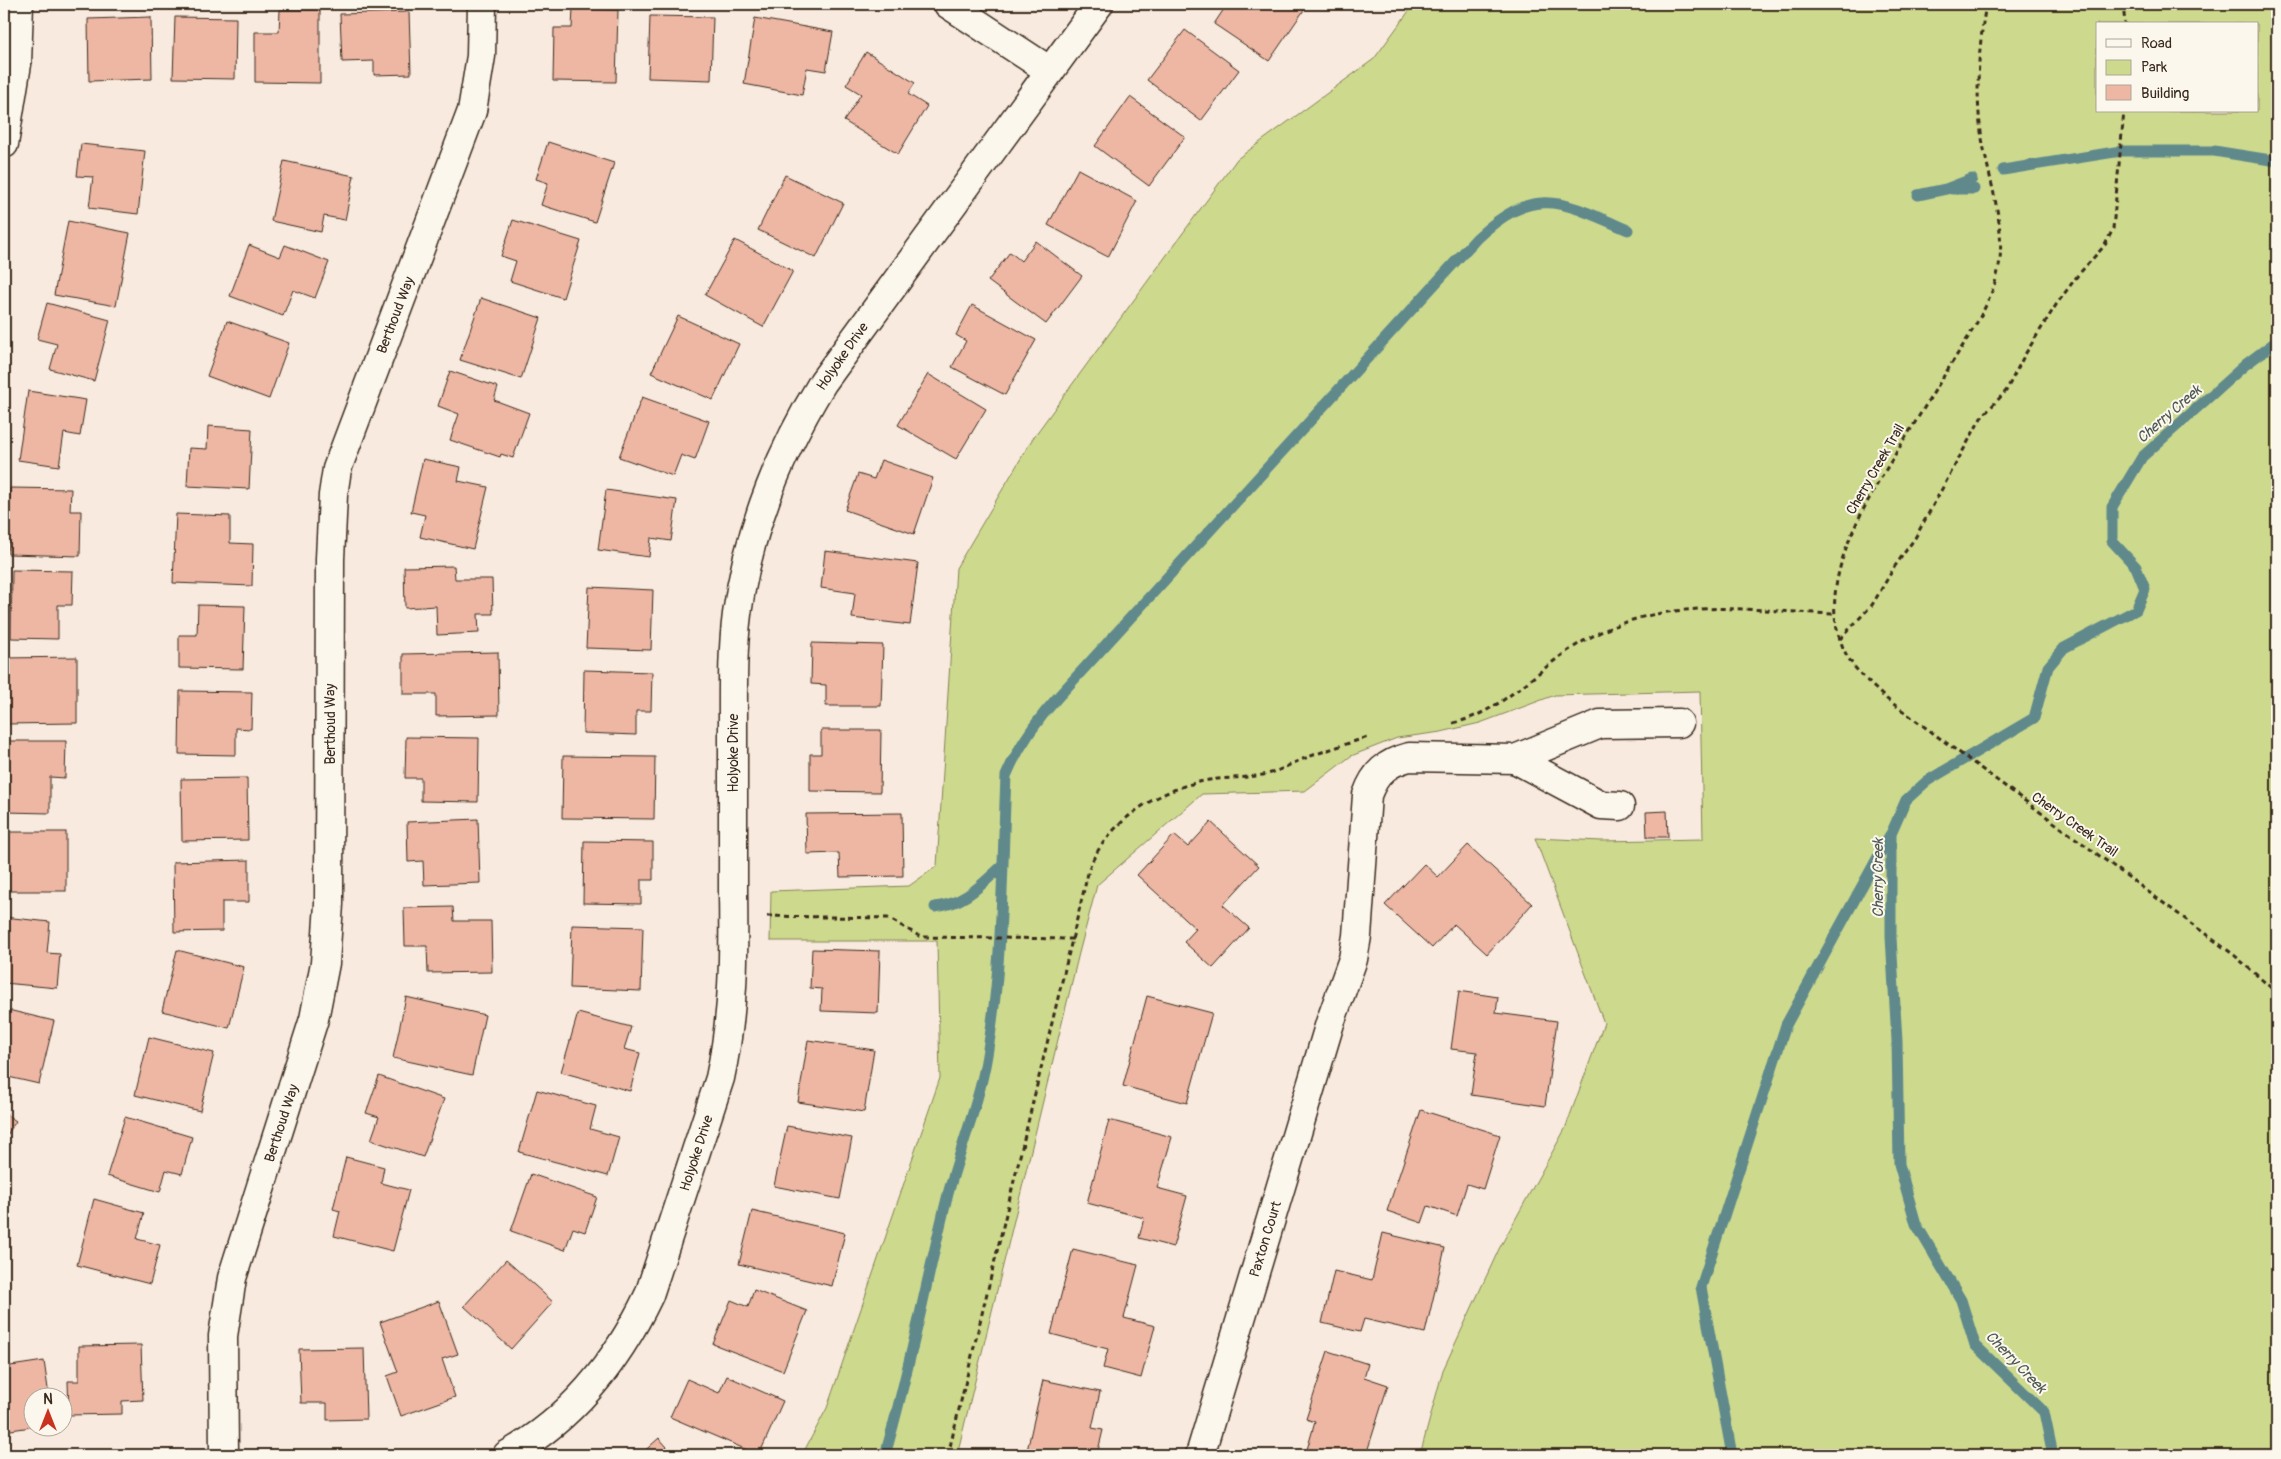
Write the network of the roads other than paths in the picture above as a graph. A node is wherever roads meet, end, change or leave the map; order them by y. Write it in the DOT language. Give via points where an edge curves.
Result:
graph roads {
  1 [pos="19,4"];
  2 [pos="482,4"];
  3 [pos="948,4"];
  4 [pos="1099,4"];
  5 [pos="1050,71"];
  6 [pos="4,144"];
  7 [pos="1679,723"];
  8 [pos="1515,759"];
  9 [pos="1620,806"];
  10 [pos="224,1455"];
  11 [pos="507,1455"];
  12 [pos="1200,1455"];
  1 -- 6 [label="street" via="17,64"];
  2 -- 10 [label="street, Berthoud Way" via="481,56 472,111 337,469 330,559 329,904 325,963 314,1019 232,1278 223,1336"];
  3 -- 5 [label="street"];
  4 -- 5 [label="street, Holyoke Drive"];
  5 -- 11 [label="street, Holyoke Drive" via="823,382 802,418 776,475 747,559 737,616 733,700 734,987 728,1043 720,1078 652,1286 635,1325 615,1357 575,1404 548,1428"];
  7 -- 8 [label="street" via="1600,724"];
  8 -- 9 [label="street" via="1601,805"];
  8 -- 12 [label="street, Paxton Court" via="1409,757 1382,768 1373,780 1367,795 1358,936 1353,959 1330,1023"];
}
